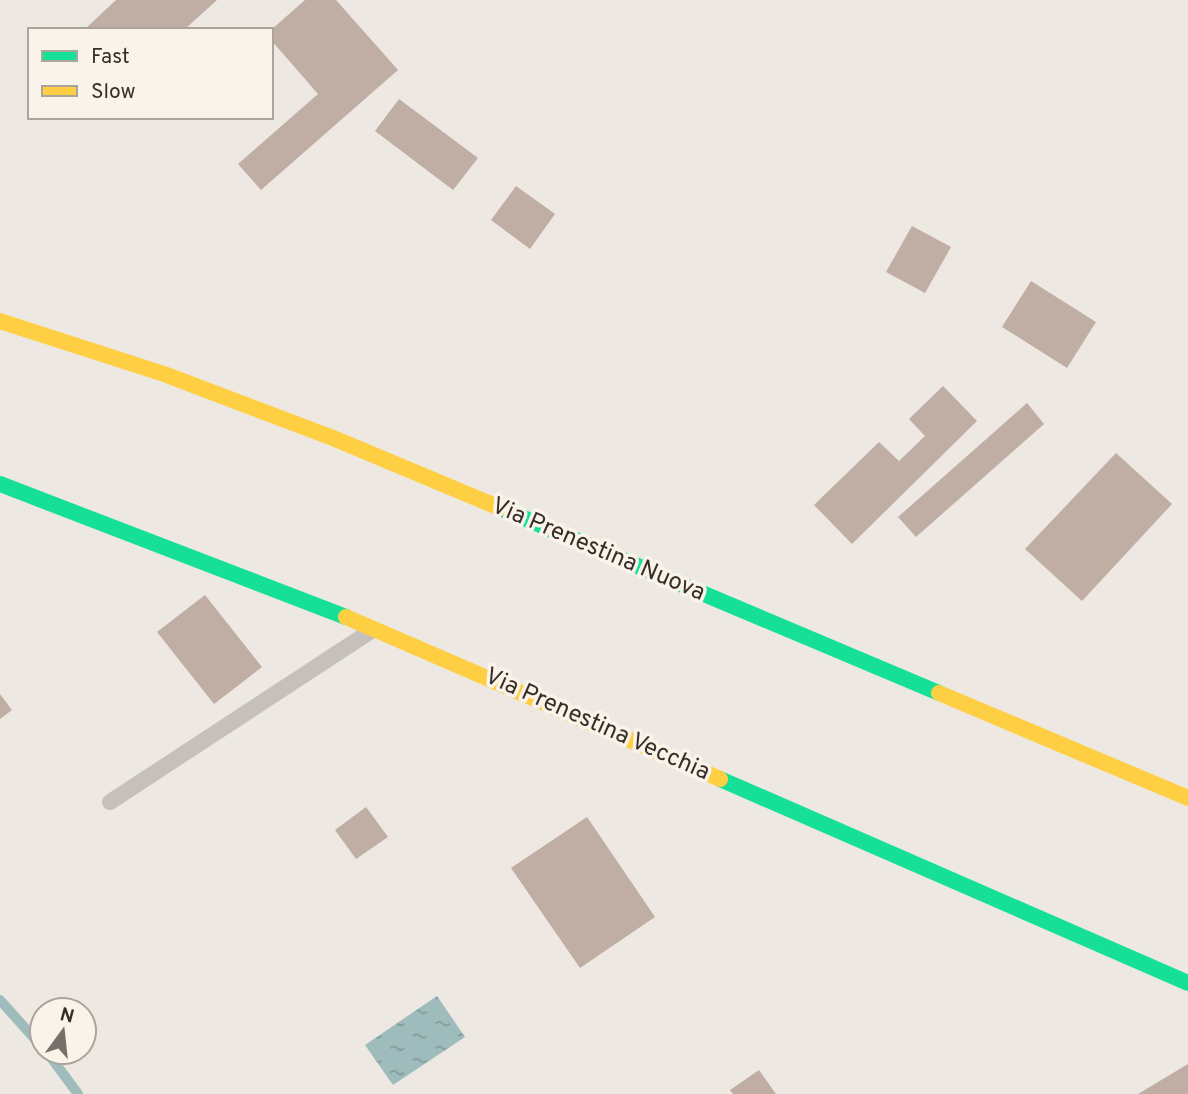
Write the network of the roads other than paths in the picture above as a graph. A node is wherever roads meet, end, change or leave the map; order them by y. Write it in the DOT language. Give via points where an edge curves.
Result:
graph roads {
  1 [pos="0,321"];
  2 [pos="0,484"];
  3 [pos="375,628"];
  4 [pos="1188,798"];
  5 [pos="110,802"];
  6 [pos="1188,983"];
  1 -- 4 [label="street, Via Prenestina Nuova" via="164,374 333,438"];
  2 -- 3 [label="street, Via Prenestina Vecchia"];
  3 -- 5 [label="lane"];
  3 -- 6 [label="street, Via Prenestina Vecchia"];
}
